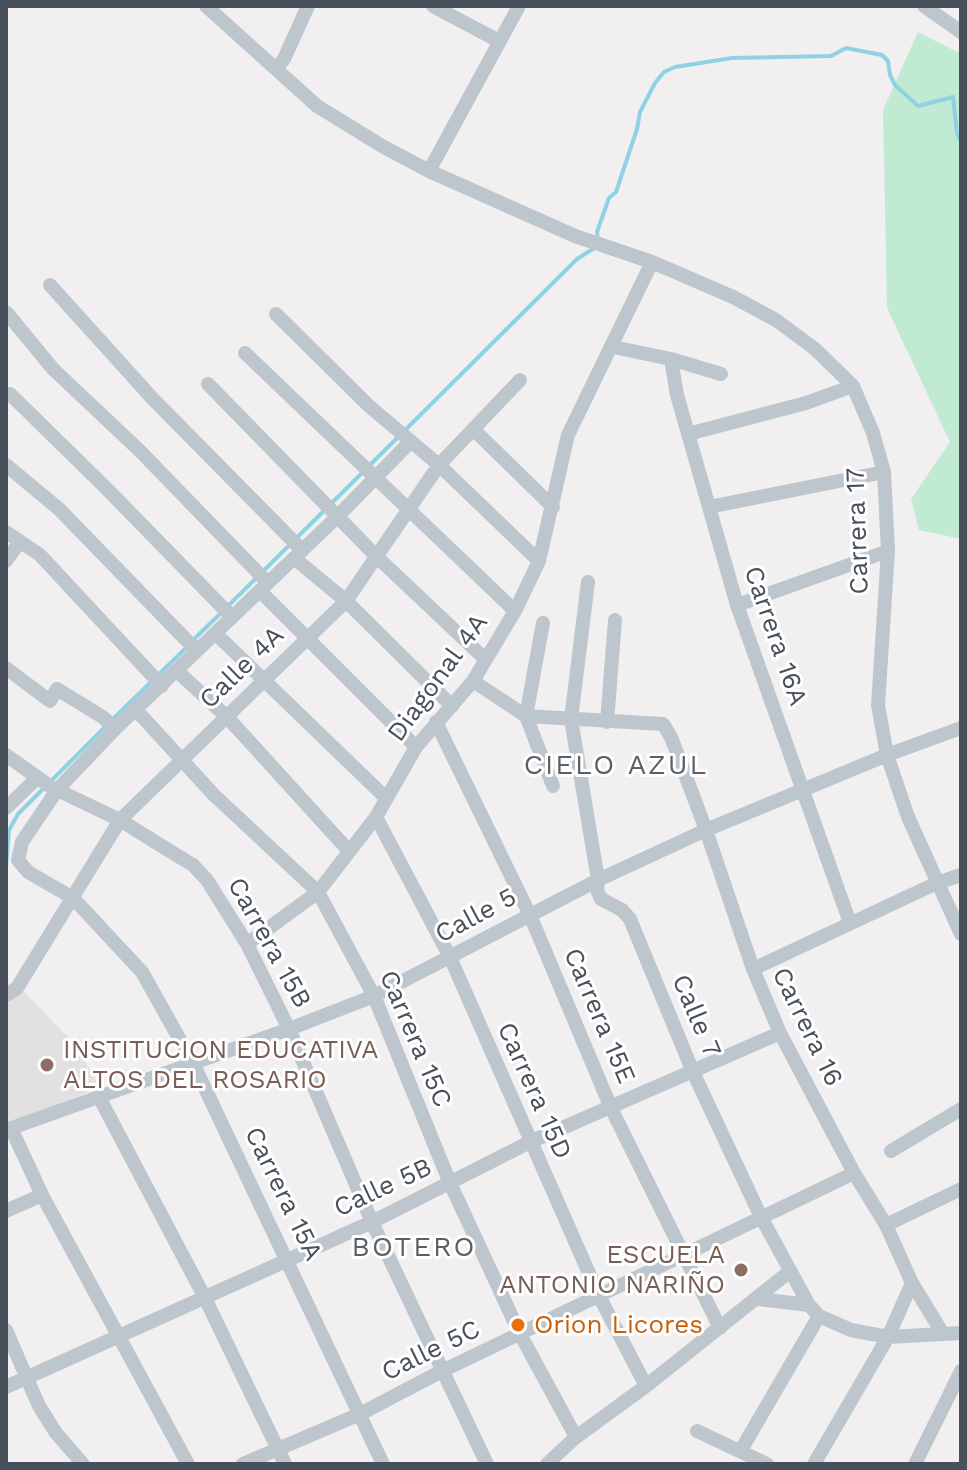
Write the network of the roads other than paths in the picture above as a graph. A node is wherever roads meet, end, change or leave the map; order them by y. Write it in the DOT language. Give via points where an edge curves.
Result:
graph roads {
  1 [pos="206,6"];
  2 [pos="308,6"];
  3 [pos="433,6"];
  4 [pos="519,6"];
  5 [pos="924,6"];
  6 [pos="961,32"];
  7 [pos="499,41"];
  8 [pos="276,69"];
  9 [pos="429,171"];
  10 [pos="652,262"];
  11 [pos="50,285"];
  12 [pos="7,313"];
  13 [pos="276,314"];
  14 [pos="613,347"];
  15 [pos="245,353"];
  16 [pos="671,359"];
  17 [pos="721,374"];
  18 [pos="520,380"];
  19 [pos="208,384"];
  20 [pos="853,386"];
  21 [pos="10,394"];
  22 [pos="473,429"];
  23 [pos="688,434"];
  24 [pos="404,435"];
  25 [pos="6,465"];
  26 [pos="439,465"];
  27 [pos="884,472"];
  28 [pos="374,478"];
  29 [pos="553,507"];
  30 [pos="709,507"];
  31 [pos="408,511"];
  32 [pos="338,516"];
  33 [pos="6,532"];
  34 [pos="19,543"];
  35 [pos="295,546"];
  36 [pos="888,551"];
  37 [pos="377,557"];
  38 [pos="6,561"];
  39 [pos="539,561"];
  40 [pos="260,580"];
  41 [pos="588,582"];
  42 [pos="346,601"];
  43 [pos="737,605"];
  44 [pos="225,611"];
  45 [pos="515,611"];
  46 [pos="615,620"];
  47 [pos="543,623"];
  48 [pos="216,634"];
  49 [pos="308,639"];
  50 [pos="190,644"];
  51 [pos="484,658"];
  52 [pos="6,668"];
  53 [pos="177,671"];
  54 [pos="155,679"];
  55 [pos="265,679"];
  56 [pos="473,681"];
  57 [pos="452,706"];
  58 [pos="137,711"];
  59 [pos="526,716"];
  60 [pos="227,717"];
  61 [pos="571,719"];
  62 [pos="436,722"];
  63 [pos="607,722"];
  64 [pos="110,723"];
  65 [pos="961,728"];
  66 [pos="416,747"];
  67 [pos="6,755"];
  68 [pos="887,755"];
  69 [pos="183,758"];
  70 [pos="47,784"];
  71 [pos="553,786"];
  72 [pos="802,789"];
  73 [pos="386,798"];
  74 [pos="6,808"];
  75 [pos="376,817"];
  76 [pos="120,820"];
  77 [pos="706,830"];
  78 [pos="349,851"];
  79 [pos="961,875"];
  80 [pos="598,880"];
  81 [pos="937,883"];
  82 [pos="318,892"];
  83 [pos="73,898"];
  84 [pos="530,915"];
  85 [pos="850,923"];
  86 [pos="961,934"];
  87 [pos="247,944"];
  88 [pos="450,957"];
  89 [pos="753,969"];
  90 [pos="6,995"];
  91 [pos="374,996"];
  92 [pos="289,1029"];
  93 [pos="780,1033"];
  94 [pos="193,1063"];
  95 [pos="693,1072"];
  96 [pos="99,1097"];
  97 [pos="611,1108"];
  98 [pos="961,1109"];
  99 [pos="9,1129"];
  100 [pos="530,1142"];
  101 [pos="891,1151"];
  102 [pos="854,1173"];
  103 [pos="450,1183"];
  104 [pos="961,1189"];
  105 [pos="42,1195"];
  106 [pos="6,1211"];
  107 [pos="761,1217"];
  108 [pos="372,1222"];
  109 [pos="886,1225"];
  110 [pos="684,1256"];
  111 [pos="288,1258"];
  112 [pos="789,1272"];
  113 [pos="912,1283"];
  114 [pos="204,1296"];
  115 [pos="599,1296"];
  116 [pos="758,1299"];
  117 [pos="814,1311"];
  118 [pos="720,1328"];
  119 [pos="6,1330"];
  120 [pos="961,1333"];
  121 [pos="520,1334"];
  122 [pos="943,1334"];
  123 [pos="119,1335"];
  124 [pos="888,1337"];
  125 [pos="442,1371"];
  126 [pos="961,1371"];
  127 [pos="28,1376"];
  128 [pos="646,1386"];
  129 [pos="6,1387"];
  130 [pos="360,1414"];
  131 [pos="697,1431"];
  132 [pos="576,1437"];
  133 [pos="277,1449"];
  134 [pos="741,1450"];
  135 [pos="83,1464"];
  136 [pos="188,1464"];
  137 [pos="243,1464"];
  138 [pos="285,1464"];
  139 [pos="383,1464"];
  140 [pos="487,1464"];
  141 [pos="547,1464"];
  142 [pos="767,1464"];
  143 [pos="814,1464"];
  144 [pos="915,1464"];
  1 -- 8 [label="street, Carrera 17"];
  2 -- 8 [label="street"];
  3 -- 7 [label="street"];
  4 -- 7 [label="street"];
  5 -- 6 [label="street"];
  7 -- 9 [label="street"];
  8 -- 9 [label="street, Carrera 17" via="317,106"];
  9 -- 10 [label="street, Carrera 17" via="575,236"];
  10 -- 14 [label="street, Diagonal 4A"];
  10 -- 20 [label="street, Carrera 17" via="776,320"];
  11 -- 35 [label="street"];
  12 -- 40 [label="street" via="53,369 140,451"];
  13 -- 24 [label="street"];
  14 -- 16 [label="street"];
  14 -- 29 [label="street, Diagonal 4A" via="568,435"];
  15 -- 28 [label="street"];
  16 -- 17 [label="street"];
  16 -- 23 [label="street, Carrera 16A"];
  18 -- 22 [label="street, Calle 4A"];
  19 -- 32 [label="street"];
  20 -- 23 [label="street"];
  20 -- 27 [label="street, Carrera 17"];
  21 -- 44 [label="street"];
  22 -- 26 [label="street, Calle 4A"];
  22 -- 29 [label="street"];
  23 -- 30 [label="street, Carrera 16A"];
  24 -- 26 [label="street"];
  24 -- 28 [label="street"];
  25 -- 50 [label="street" via="59,509"];
  26 -- 31 [label="street, Calle 4A"];
  26 -- 39 [label="street"];
  27 -- 30 [label="street"];
  27 -- 36 [label="street, Carrera 17"];
  28 -- 31 [label="street"];
  28 -- 32 [label="street"];
  29 -- 39 [label="street, Diagonal 4A"];
  30 -- 43 [label="street, Carrera 16A"];
  31 -- 37 [label="street, Calle 4A"];
  31 -- 45 [label="street"];
  32 -- 35 [label="street"];
  32 -- 37 [label="street"];
  33 -- 34 [label="street"];
  34 -- 38 [label="street"];
  34 -- 54 [label="street" via="47,562"];
  35 -- 40 [label="street"];
  35 -- 42 [label="street"];
  36 -- 43 [label="street"];
  36 -- 68 [label="street, Carrera 17" via="878,705"];
  37 -- 42 [label="street, Calle 4A"];
  37 -- 51 [label="street"];
  39 -- 45 [label="street, Diagonal 4A"];
  40 -- 44 [label="street"];
  40 -- 49 [label="street"];
  41 -- 61 [label="street, Calle 7"];
  42 -- 49 [label="street, Calle 4A"];
  42 -- 57 [label="street"];
  43 -- 72 [label="street, Carrera 16A"];
  44 -- 48 [label="street"];
  45 -- 51 [label="street, Diagonal 4A"];
  46 -- 63 [label="street"];
  47 -- 59 [label="street"];
  48 -- 50 [label="street"];
  48 -- 55 [label="street"];
  49 -- 55 [label="street, Calle 4A"];
  49 -- 66 [label="street"];
  50 -- 53 [label="street"];
  51 -- 56 [label="street, Diagonal 4A"];
  52 -- 64 [label="street" via="50,701 57,689"];
  53 -- 54 [label="street"];
  53 -- 60 [label="street"];
  54 -- 58 [label="street"];
  55 -- 60 [label="street, Calle 4A"];
  55 -- 73 [label="street"];
  56 -- 57 [label="street, Diagonal 4A"];
  56 -- 59 [label="street"];
  57 -- 62 [label="street, Diagonal 4A"];
  58 -- 64 [label="street"];
  58 -- 69 [label="street, Carrera 15C"];
  59 -- 61 [label="street"];
  59 -- 71 [label="street"];
  60 -- 69 [label="street, Calle 4A"];
  60 -- 78 [label="street"];
  61 -- 63 [label="street"];
  61 -- 80 [label="street, Calle 7"];
  62 -- 66 [label="street, Diagonal 4A"];
  62 -- 84 [label="street, Carrera 15E"];
  63 -- 77 [label="street, Carrera 16" via="663,724"];
  64 -- 70 [label="street"];
  65 -- 68 [label="street, Calle 5"];
  66 -- 73 [label="street, Diagonal 4A"];
  67 -- 70 [label="street, Carrera 15B"];
  68 -- 72 [label="street, Calle 5"];
  68 -- 81 [label="street, Carrera 17"];
  69 -- 76 [label="street, Calle 4A"];
  69 -- 82 [label="street, Carrera 15C" via="214,795"];
  70 -- 74 [label="street"];
  70 -- 76 [label="street, Carrera 15B"];
  70 -- 83 [label="street, Carrera 15A" via="18,860 28,872"];
  72 -- 77 [label="street, Calle 5"];
  72 -- 85 [label="street, Carrera 16A"];
  73 -- 75 [label="street, Diagonal 4A"];
  75 -- 78 [label="street, Diagonal 4A"];
  75 -- 88 [label="street, Carrera 15D"];
  76 -- 83 [label="street, Calle 4A"];
  76 -- 87 [label="street, Carrera 15B" via="193,865"];
  77 -- 80 [label="street, Calle 5"];
  77 -- 89 [label="street, Carrera 16"];
  78 -- 82 [label="street, Diagonal 4A"];
  79 -- 81 [label="street"];
  80 -- 84 [label="street, Calle 5"];
  80 -- 95 [label="street, Calle 7" via="601,899 630,919"];
  81 -- 85 [label="street"];
  81 -- 86 [label="street, Carrera 17"];
  82 -- 87 [label="street, Diagonal 4A"];
  82 -- 91 [label="street, Carrera 15C"];
  83 -- 90 [label="street, Calle 4A" via="17,988"];
  83 -- 94 [label="street, Carrera 15A" via="142,972"];
  84 -- 88 [label="street, Calle 5"];
  84 -- 97 [label="street, Carrera 15E"];
  85 -- 89 [label="street"];
  87 -- 92 [label="street, Carrera 15B"];
  88 -- 91 [label="street, Calle 5"];
  88 -- 100 [label="street, Carrera 15D"];
  89 -- 93 [label="street, Carrera 16"];
  91 -- 92 [label="street, Calle 5"];
  91 -- 103 [label="street, Carrera 15C"];
  92 -- 94 [label="street, Calle 5"];
  92 -- 108 [label="street, Carrera 15B"];
  93 -- 95 [label="street, Calle 5B"];
  93 -- 102 [label="street, Carrera 16"];
  94 -- 96 [label="street, Calle 5"];
  94 -- 111 [label="street, Carrera 15A"];
  95 -- 97 [label="street, Calle 5B"];
  95 -- 107 [label="street, Calle 7"];
  96 -- 99 [label="street, Calle 5"];
  96 -- 114 [label="street"];
  97 -- 100 [label="street, Calle 5B"];
  97 -- 110 [label="street, Carrera 15E"];
  98 -- 101 [label="street"];
  99 -- 105 [label="street"];
  100 -- 103 [label="street, Calle 5B"];
  100 -- 115 [label="street, Carrera 15D"];
  102 -- 107 [label="street, Calle 5C"];
  102 -- 109 [label="street, Carrera 16"];
  103 -- 108 [label="street, Calle 5B"];
  103 -- 121 [label="street, Carrera 15C"];
  104 -- 109 [label="street"];
  105 -- 106 [label="street"];
  105 -- 123 [label="street"];
  107 -- 110 [label="street, Calle 5C"];
  107 -- 112 [label="street, Calle 7"];
  108 -- 111 [label="street, Calle 5B"];
  108 -- 125 [label="street, Carrera 15B"];
  109 -- 113 [label="street, Carrera 16"];
  110 -- 115 [label="street, Calle 5C"];
  110 -- 118 [label="street, Carrera 15E"];
  111 -- 114 [label="street, Calle 5B"];
  111 -- 130 [label="street, Carrera 15A"];
  112 -- 116 [label="street"];
  112 -- 117 [label="street, Calle 7"];
  113 -- 122 [label="street, Carrera 16"];
  113 -- 124 [label="street"];
  114 -- 123 [label="street, Calle 5B"];
  114 -- 133 [label="street"];
  115 -- 121 [label="street, Calle 5C"];
  115 -- 128 [label="street, Carrera 15D"];
  116 -- 117 [label="street"];
  116 -- 118 [label="street"];
  117 -- 124 [label="street" via="851,1330"];
  117 -- 134 [label="street"];
  118 -- 128 [label="street"];
  119 -- 127 [label="street"];
  120 -- 122 [label="street"];
  121 -- 125 [label="street, Calle 5C"];
  121 -- 132 [label="street, Carrera 15C"];
  122 -- 124 [label="street"];
  123 -- 127 [label="street, Calle 5B"];
  123 -- 136 [label="street"];
  124 -- 143 [label="street"];
  125 -- 130 [label="street, Calle 5C"];
  125 -- 140 [label="street, Carrera 15B"];
  126 -- 144 [label="street"];
  127 -- 129 [label="street, Calle 5B"];
  127 -- 135 [label="street" via="39,1406"];
  128 -- 132 [label="street"];
  130 -- 133 [label="street, Calle 5C"];
  130 -- 139 [label="street, Carrera 15A"];
  131 -- 134 [label="street"];
  132 -- 141 [label="street"];
  133 -- 137 [label="street, Calle 5C"];
  133 -- 138 [label="street"];
  134 -- 142 [label="street"];
}
